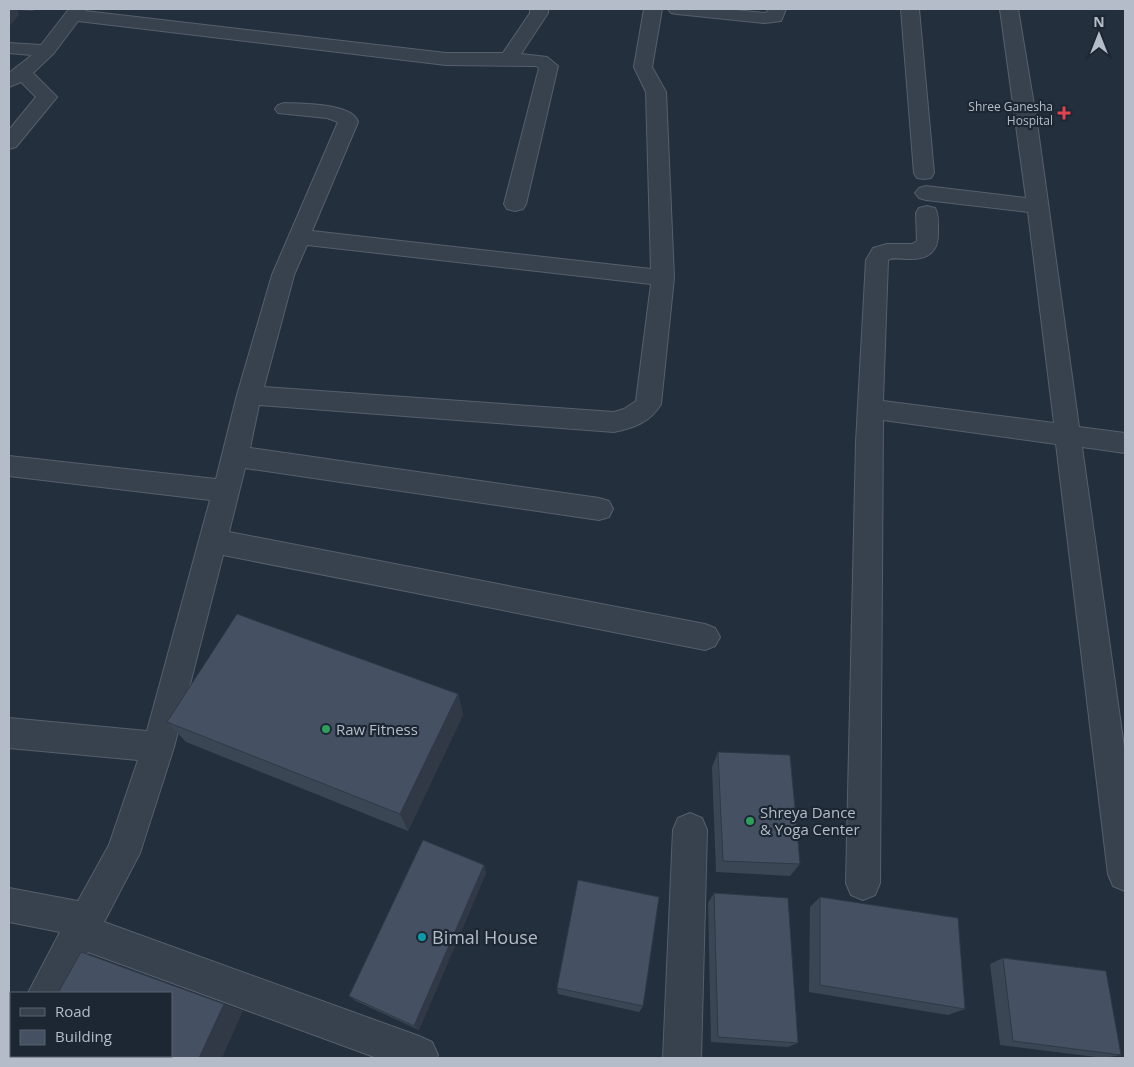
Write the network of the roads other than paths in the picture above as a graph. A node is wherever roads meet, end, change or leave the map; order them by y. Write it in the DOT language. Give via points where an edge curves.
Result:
graph roads {
  1 [pos="539,9"];
  2 [pos="653,9"];
  3 [pos="678,9"];
  4 [pos="777,9"];
  5 [pos="910,9"];
  6 [pos="1009,9"];
  7 [pos="76,12"];
  8 [pos="9,48"];
  9 [pos="45,52"];
  10 [pos="509,59"];
  11 [pos="16,77"];
  12 [pos="285,108"];
  13 [pos="9,143"];
  14 [pos="926,193"];
  15 [pos="515,204"];
  16 [pos="1038,206"];
  17 [pos="299,237"];
  18 [pos="663,278"];
  19 [pos="249,395"];
  20 [pos="870,410"];
  21 [pos="1068,436"];
  22 [pos="1125,443"];
  23 [pos="235,456"];
  24 [pos="9,466"];
  25 [pos="226,491"];
  26 [pos="599,509"];
  27 [pos="213,541"];
  28 [pos="705,637"];
  29 [pos="9,733"];
  30 [pos="158,747"];
  31 [pos="690,830"];
  32 [pos="1125,874"];
  33 [pos="863,883"];
  34 [pos="9,905"];
  35 [pos="83,926"];
  36 [pos="47,992"];
  37 [pos="419,1055"];
  38 [pos="682,1058"];
  1 -- 10 [label="street"];
  2 -- 18 [label="street" via="643,68 656,92"];
  3 -- 4 [label="street" via="765,18 774,16"];
  5 -- 14 [label="street"];
  6 -- 16 [label="street"];
  7 -- 9 [label="street"];
  7 -- 10 [label="street" via="446,59"];
  8 -- 9 [label="street"];
  9 -- 11 [label="street" via="36,64"];
  10 -- 15 [label="street" via="540,61 549,66"];
  11 -- 13 [label="street" via="47,97"];
  12 -- 17 [label="street" via="330,112 347,118 348,122"];
  14 -- 16 [label="street"];
  14 -- 20 [label="street" via="928,244 912,252 887,250 881,252 877,260"];
  16 -- 21 [label="street"];
  17 -- 18 [label="street"];
  17 -- 19 [label="street" via="283,275"];
  18 -- 19 [label="street" via="648,404 640,414 628,420 604,421"];
  19 -- 23 [label="street"];
  20 -- 21 [label="street"];
  20 -- 33 [label="street"];
  21 -- 22 [label="street"];
  21 -- 32 [label="street"];
  23 -- 25 [label="street"];
  23 -- 26 [label="street"];
  24 -- 25 [label="street"];
  25 -- 27 [label="street"];
  27 -- 28 [label="street"];
  27 -- 30 [label="street"];
  29 -- 30 [label="street"];
  30 -- 35 [label="street" via="123,853"];
  31 -- 38 [label="street"];
  34 -- 35 [label="street"];
  35 -- 36 [label="street"];
  35 -- 37 [label="street"];
}
